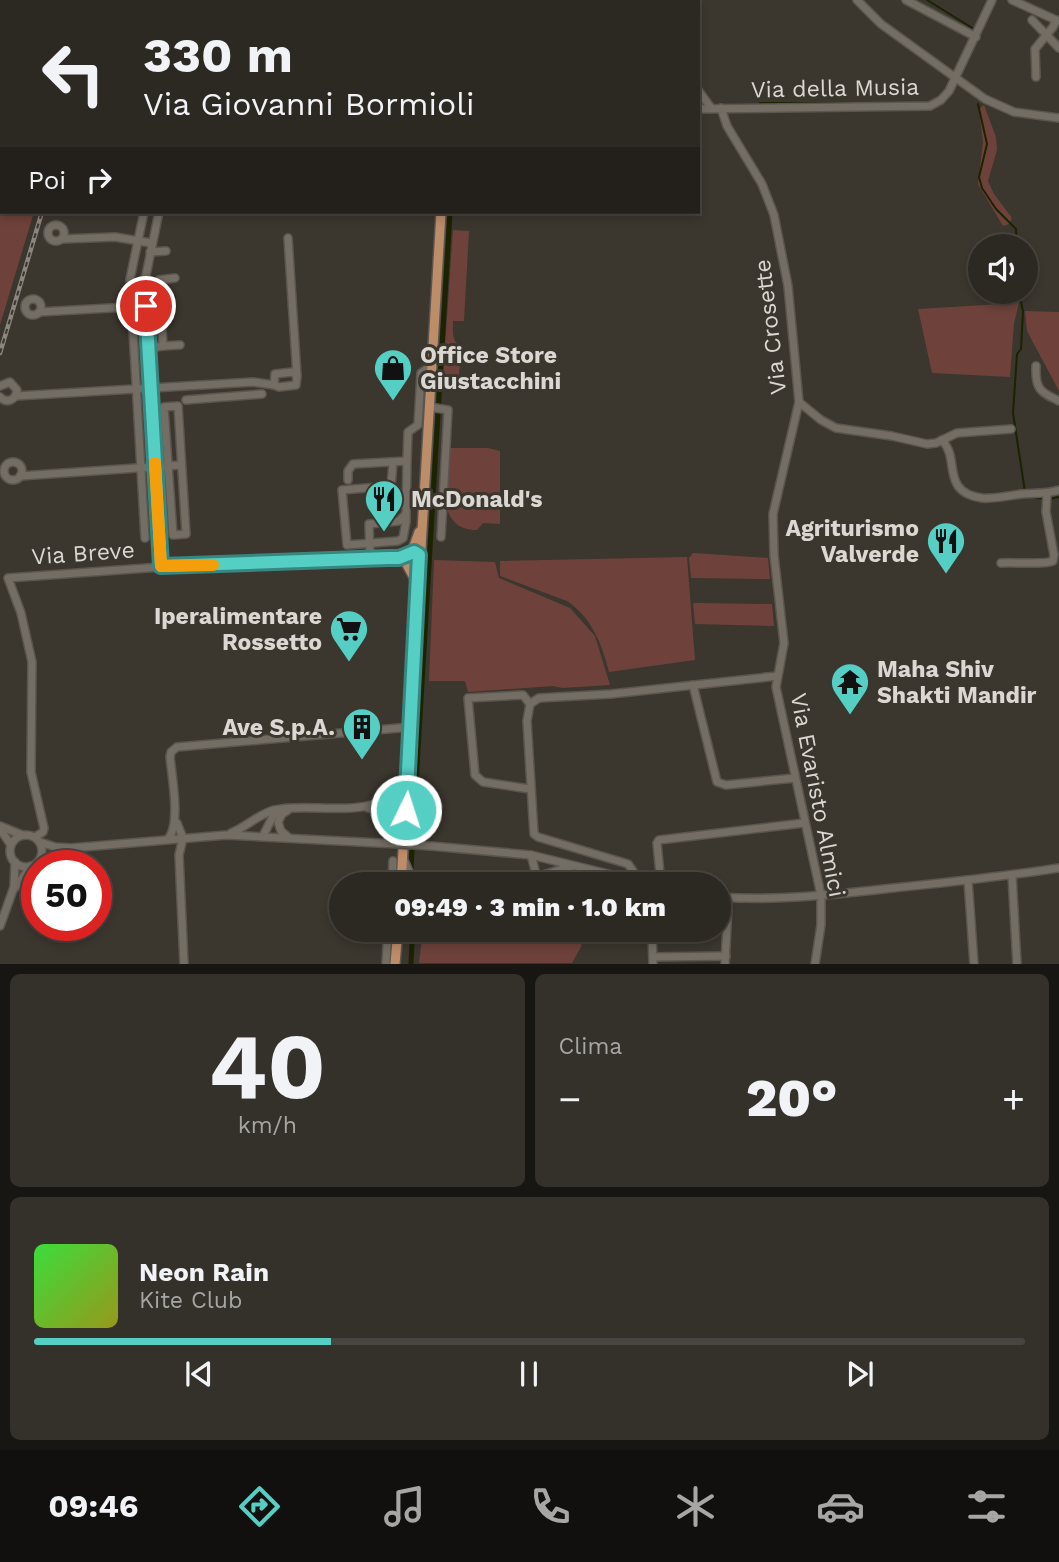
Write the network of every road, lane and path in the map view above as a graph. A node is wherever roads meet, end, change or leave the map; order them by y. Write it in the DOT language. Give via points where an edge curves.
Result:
graph roads {
  1 [pos="857,0"];
  2 [pos="906,0"];
  3 [pos="992,0"];
  4 [pos="1016,1"];
  5 [pos="1032,20"];
  6 [pos="1058,20"];
  7 [pos="1047,35"];
  8 [pos="976,37"];
  9 [pos="1059,48"];
  10 [pos="1036,77"];
  11 [pos="956,78"];
  12 [pos="700,93"];
  13 [pos="711,108"];
  14 [pos="720,108"];
  15 [pos="700,109"];
  16 [pos="1059,118"];
  17 [pos="144,214"];
  18 [pos="158,214"];
  19 [pos="441,214"];
  20 [pos="288,237"];
  21 [pos="62,239"];
  22 [pos="137,240"];
  23 [pos="151,243"];
  24 [pos="166,251"];
  25 [pos="150,252"];
  26 [pos="175,278"];
  27 [pos="146,306"];
  28 [pos="130,307"];
  29 [pos="39,312"];
  30 [pos="180,345"];
  31 [pos="163,346"];
  32 [pos="149,348"];
  33 [pos="432,365"];
  34 [pos="1036,366"];
  35 [pos="295,371"];
  36 [pos="275,374"];
  37 [pos="253,382"];
  38 [pos="223,384"];
  39 [pos="274,385"];
  40 [pos="0,386"];
  41 [pos="151,387"];
  42 [pos="136,388"];
  43 [pos="262,394"];
  44 [pos="16,396"];
  45 [pos="0,397"];
  46 [pos="223,398"];
  47 [pos="186,400"];
  48 [pos="1059,401"];
  49 [pos="799,402"];
  50 [pos="436,408"];
  51 [pos="1011,429"];
  52 [pos="942,440"];
  53 [pos="428,455"];
  54 [pos="408,458"];
  55 [pos="393,463"];
  56 [pos="181,465"];
  57 [pos="168,466"];
  58 [pos="155,467"];
  59 [pos="141,468"];
  60 [pos="20,476"];
  61 [pos="348,480"];
  62 [pos="1059,490"];
  63 [pos="1047,493"];
  64 [pos="405,514"];
  65 [pos="399,521"];
  66 [pos="404,529"];
  67 [pos="442,537"];
  68 [pos="145,538"];
  69 [pos="369,544"];
  70 [pos="370,558"];
  71 [pos="413,560"];
  72 [pos="1001,563"];
  73 [pos="161,566"];
  74 [pos="777,676"];
  75 [pos="693,685"];
  76 [pos="530,704"];
  77 [pos="411,727"];
  78 [pos="409,767"];
  79 [pos="795,778"];
  80 [pos="530,789"];
  81 [pos="360,807"];
  82 [pos="286,809"];
  83 [pos="267,814"];
  84 [pos="175,817"];
  85 [pos="804,823"];
  86 [pos="0,828"];
  87 [pos="23,835"];
  88 [pos="226,835"];
  89 [pos="261,836"];
  90 [pos="183,838"];
  91 [pos="289,838"];
  92 [pos="169,839"];
  93 [pos="38,840"];
  94 [pos="11,845"];
  95 [pos="71,848"];
  96 [pos="41,850"];
  97 [pos="66,850"];
  98 [pos="403,853"];
  99 [pos="179,855"];
  100 [pos="531,855"];
  101 [pos="393,861"];
  102 [pos="15,862"];
  103 [pos="21,865"];
  104 [pos="577,865"];
  105 [pos="1059,867"];
  106 [pos="392,872"];
  107 [pos="402,872"];
  108 [pos="409,872"];
  109 [pos="534,872"];
  110 [pos="556,872"];
  111 [pos="603,872"];
  112 [pos="633,872"];
  113 [pos="660,872"];
  114 [pos="1012,875"];
  115 [pos="968,880"];
  116 [pos="21,881"];
  117 [pos="11,894"];
  118 [pos="821,895"];
  119 [pos="731,898"];
  120 [pos="734,898"];
  121 [pos="731,902"];
  122 [pos="0,926"];
  123 [pos="389,942"];
  124 [pos="395,942"];
  125 [pos="652,942"];
  126 [pos="725,942"];
  127 [pos="653,960"];
  128 [pos="690,960"];
  129 [pos="726,960"];
  130 [pos="391,961"];
  131 [pos="184,964"];
  132 [pos="816,964"];
  133 [pos="974,964"];
  134 [pos="1017,964"];
  1 -- 11 [label="street" via="881,24"];
  2 -- 8 [label="street"];
  3 -- 8 [label="street, Via della Musia"];
  4 -- 6 [label="street"];
  5 -- 7 [label="street"];
  6 -- 7 [label="street"];
  7 -- 9 [label="street"];
  7 -- 10 [label="street" via="1035,49"];
  8 -- 11 [label="street, Via della Musia"];
  11 -- 14 [label="street, Via della Musia" via="941,100 926,107"];
  11 -- 16 [label="street" via="1014,112"];
  12 -- 13 [label="street"];
  13 -- 14 [label="street, Via della Musia"];
  13 -- 15 [label="street, Via della Musia"];
  14 -- 49 [label="street, Via Crosette" via="774,215 788,286"];
  17 -- 22 [label="street"];
  18 -- 23 [label="street"];
  19 -- 33 [label="main road"];
  20 -- 35 [label="street"];
  21 -- 22 [label="street"];
  22 -- 23 [label="street"];
  22 -- 28 [label="street"];
  23 -- 25 [label="street"];
  24 -- 25 [label="street"];
  25 -- 27 [label="street"];
  26 -- 31 [label="street" via="159,280"];
  27 -- 28 [label="street"];
  27 -- 32 [label="street"];
  28 -- 29 [label="street"];
  28 -- 42 [label="street"];
  30 -- 31 [label="street"];
  31 -- 32 [label="street"];
  32 -- 41 [label="street"];
  33 -- 50 [label="main road"];
  33 -- 54 [label="street" via="421,373 418,425 408,432"];
  34 -- 48 [label="street" via="1038,388"];
  35 -- 36 [label="street"];
  35 -- 39 [label="street" via="298,382 293,386"];
  36 -- 37 [label="street"];
  36 -- 39 [label="street"];
  37 -- 38 [label="street"];
  37 -- 39 [label="street"];
  38 -- 41 [label="street"];
  38 -- 46 [label="street"];
  40 -- 44 [label="street" via="12,383"];
  41 -- 42 [label="street"];
  41 -- 58 [label="street"];
  42 -- 44 [label="street"];
  42 -- 59 [label="street"];
  43 -- 46 [label="street"];
  44 -- 45 [label="street" via="8,401"];
  46 -- 47 [label="street"];
  49 -- 52 [label="street" via="836,428 927,444"];
  49 -- 74 [label="street, Via Crosette" via="773,514 784,643"];
  50 -- 53 [label="main road"];
  50 -- 67 [label="street" via="448,412"];
  51 -- 52 [label="street" via="957,433"];
  52 -- 63 [label="street" via="963,492 984,498"];
  53 -- 54 [label="street"];
  53 -- 71 [label="main road"];
  54 -- 55 [label="street"];
  54 -- 64 [label="street"];
  55 -- 61 [label="street" via="353,464"];
  55 -- 69 [label="street" via="391,486 342,489 345,543"];
  56 -- 57 [label="street"];
  56 -- 57 [label="street" via="178,406 164,407"];
  56 -- 57 [label="street" via="186,534 173,535"];
  57 -- 58 [label="street"];
  58 -- 59 [label="street"];
  58 -- 73 [label="street"];
  59 -- 60 [label="street"];
  59 -- 68 [label="street"];
  62 -- 63 [label="street"];
  63 -- 72 [label="street" via="1053,561"];
  64 -- 65 [label="street"];
  64 -- 66 [label="street"];
  65 -- 66 [label="street"];
  65 -- 69 [label="street" via="370,523"];
  66 -- 69 [label="street" via="400,541"];
  69 -- 70 [label="street"];
  70 -- 71 [label="street, Via Breve"];
  70 -- 73 [label="street, Via Breve"];
  71 -- 77 [label="main road" via="417,585"];
  73 -- 93 [label="street, Via Breve" via="8,578 32,662 30,750 44,828"];
  74 -- 75 [label="street"];
  74 -- 79 [label="street, Via Evaristo Almici"];
  75 -- 76 [label="street" via="539,698"];
  75 -- 79 [label="street" via="717,782"];
  76 -- 80 [label="street"];
  76 -- 80 [label="street" via="523,695 468,698 475,775 485,782"];
  77 -- 78 [label="main road"];
  77 -- 84 [label="street" via="177,747 170,757"];
  78 -- 81 [label="street" via="390,797"];
  78 -- 98 [label="main road"];
  79 -- 85 [label="street, Via Evaristo Almici"];
  80 -- 112 [label="street" via="536,836 628,864"];
  81 -- 82 [label="street"];
  81 -- 98 [label="street" via="380,811 396,824"];
  82 -- 83 [label="street"];
  82 -- 89 [label="street" via="273,816"];
  82 -- 91 [label="street" via="278,822"];
  83 -- 88 [label="street"];
  83 -- 89 [label="street" via="259,825"];
  84 -- 90 [label="street"];
  84 -- 92 [label="street"];
  85 -- 113 [label="street" via="659,840"];
  85 -- 118 [label="street, Via Evaristo Almici"];
  86 -- 87 [label="street"];
  86 -- 94 [label="street"];
  87 -- 93 [label="street"];
  87 -- 94 [label="street"];
  88 -- 89 [label="street"];
  88 -- 90 [label="street"];
  89 -- 91 [label="street"];
  90 -- 92 [label="street"];
  90 -- 99 [label="street"];
  91 -- 100 [label="street, bridge"];
  92 -- 95 [label="street"];
  92 -- 99 [label="street"];
  93 -- 95 [label="street"];
  93 -- 96 [label="street"];
  94 -- 102 [label="street"];
  95 -- 97 [label="street"];
  98 -- 107 [label="main road"];
  98 -- 108 [label="street"];
  99 -- 131 [label="street"];
  100 -- 104 [label="street"];
  100 -- 109 [label="street"];
  101 -- 106 [label="street"];
  102 -- 103 [label="street"];
  102 -- 117 [label="street"];
  104 -- 110 [label="street"];
  104 -- 111 [label="street"];
  105 -- 114 [label="street"];
  114 -- 115 [label="street"];
  114 -- 134 [label="street"];
  115 -- 118 [label="street"];
  115 -- 133 [label="street"];
  116 -- 117 [label="street"];
  117 -- 122 [label="street"];
  118 -- 120 [label="street"];
  118 -- 132 [label="street, Via Evaristo Almici"];
  119 -- 120 [label="street"];
  120 -- 121 [label="street"];
  123 -- 130 [label="street"];
  124 -- 130 [label="main road"];
  125 -- 127 [label="street"];
  126 -- 129 [label="street"];
  127 -- 128 [label="street"];
  128 -- 129 [label="street"];
}
